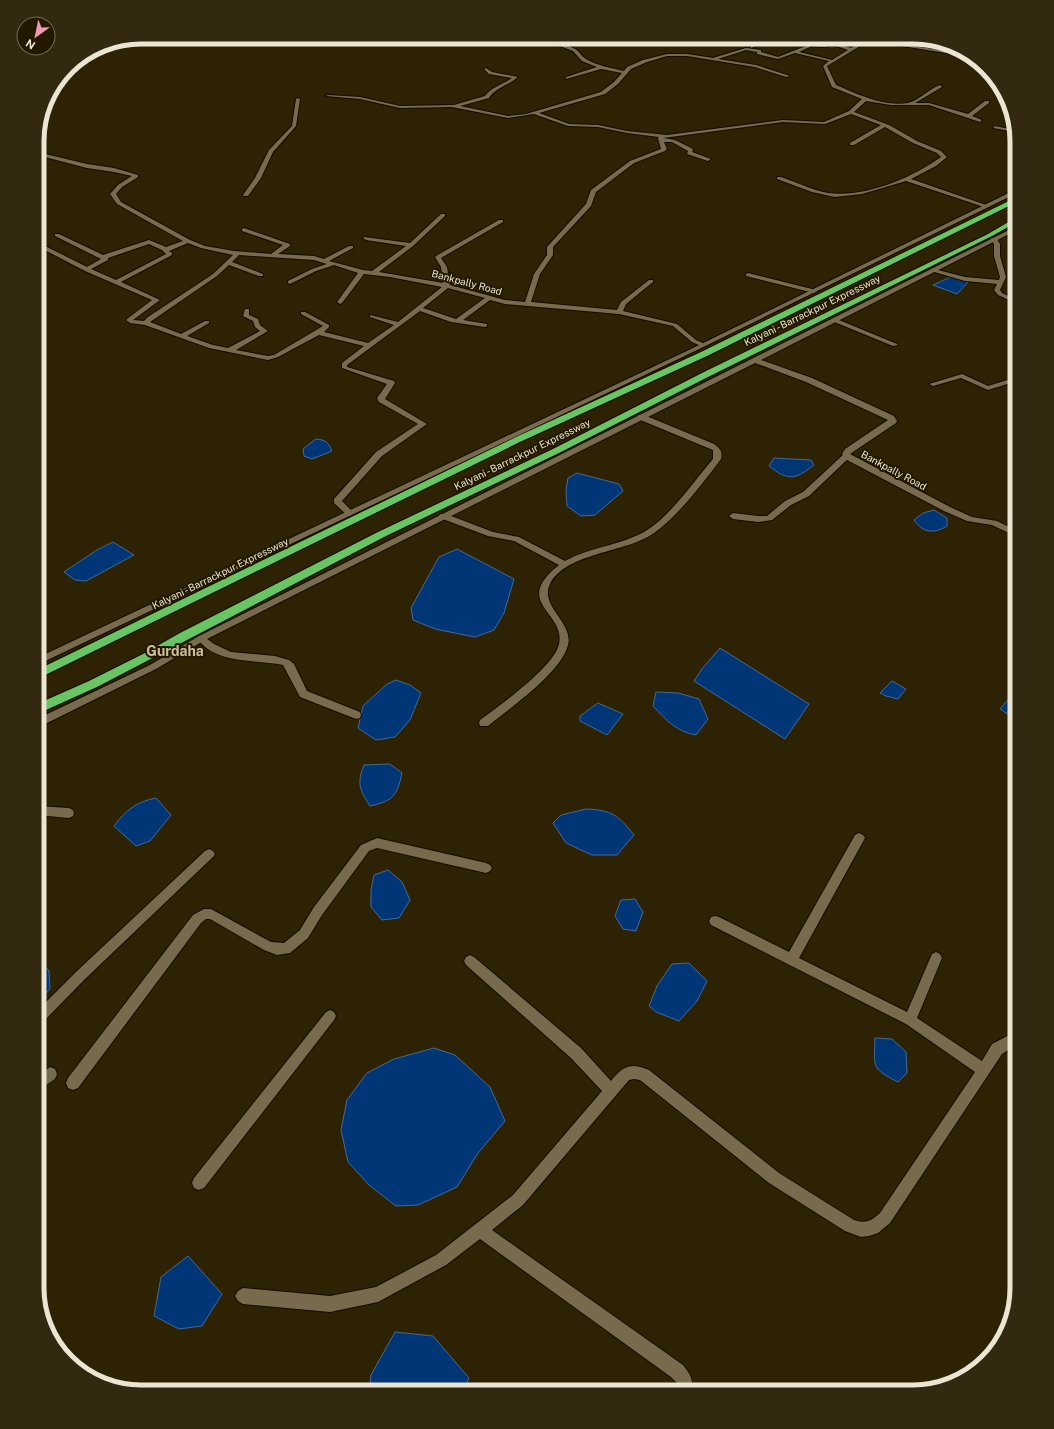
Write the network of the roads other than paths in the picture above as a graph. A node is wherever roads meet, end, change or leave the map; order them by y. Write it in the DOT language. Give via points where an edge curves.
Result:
graph roads {
  1 [pos="556,44"];
  2 [pos="749,44"];
  3 [pos="829,44"];
  4 [pos="834,44"];
  5 [pos="862,44"];
  6 [pos="888,44"];
  7 [pos="748,49"];
  8 [pos="852,50"];
  9 [pos="795,52"];
  10 [pos="953,53"];
  11 [pos="960,58"];
  12 [pos="712,59"];
  13 [pos="964,59"];
  14 [pos="833,61"];
  15 [pos="602,67"];
  16 [pos="486,69"];
  17 [pos="625,72"];
  18 [pos="788,76"];
  19 [pos="568,78"];
  20 [pos="940,86"];
  21 [pos="328,96"];
  22 [pos="298,99"];
  23 [pos="865,99"];
  24 [pos="986,102"];
  25 [pos="909,104"];
  26 [pos="454,107"];
  27 [pos="851,112"];
  28 [pos="536,113"];
  29 [pos="969,116"];
  30 [pos="980,120"];
  31 [pos="884,125"];
  32 [pos="995,127"];
  33 [pos="1009,130"];
  34 [pos="665,136"];
  35 [pos="661,141"];
  36 [pos="852,144"];
  37 [pos="44,155"];
  38 [pos="708,159"];
  39 [pos="779,178"];
  40 [pos="906,179"];
  41 [pos="1010,194"];
  42 [pos="246,195"];
  43 [pos="1010,202"];
  44 [pos="986,206"];
  45 [pos="443,215"];
  46 [pos="501,221"];
  47 [pos="1010,224"];
  48 [pos="244,230"];
  49 [pos="1010,231"];
  50 [pos="56,235"];
  51 [pos="366,238"];
  52 [pos="994,239"];
  53 [pos="188,241"];
  54 [pos="411,245"];
  55 [pos="44,247"];
  56 [pos="351,247"];
  57 [pos="165,250"];
  58 [pos="238,253"];
  59 [pos="274,254"];
  60 [pos="104,257"];
  61 [pos="324,261"];
  62 [pos="228,263"];
  63 [pos="332,264"];
  64 [pos="87,268"];
  65 [pos="934,271"];
  66 [pos="362,272"];
  67 [pos="374,273"];
  68 [pos="261,275"];
  69 [pos="748,275"];
  70 [pos="651,281"];
  71 [pos="290,282"];
  72 [pos="1001,282"];
  73 [pos="114,283"];
  74 [pos="447,286"];
  75 [pos="814,291"];
  76 [pos="488,299"];
  77 [pos="1010,299"];
  78 [pos="340,302"];
  79 [pos="527,304"];
  80 [pos="419,309"];
  81 [pos="247,310"];
  82 [pos="619,312"];
  83 [pos="303,313"];
  84 [pos="372,316"];
  85 [pos="834,320"];
  86 [pos="457,321"];
  87 [pos="207,322"];
  88 [pos="146,323"];
  89 [pos="399,324"];
  90 [pos="485,325"];
  91 [pos="321,331"];
  92 [pos="181,336"];
  93 [pos="703,345"];
  94 [pos="895,345"];
  95 [pos="370,346"];
  96 [pos="228,351"];
  97 [pos="753,360"];
  98 [pos="1010,381"];
  99 [pos="933,384"];
  100 [pos="641,417"];
  101 [pos="847,456"];
  102 [pos="350,513"];
  103 [pos="443,516"];
  104 [pos="733,516"];
  105 [pos="1010,531"];
  106 [pos="566,564"];
  107 [pos="202,638"];
  108 [pos="44,659"];
  109 [pos="44,672"];
  110 [pos="44,706"];
  111 [pos="356,715"];
  112 [pos="44,720"];
  113 [pos="484,723"];
  114 [pos="44,811"];
  115 [pos="69,813"];
  116 [pos="859,838"];
  117 [pos="209,854"];
  118 [pos="486,868"];
  119 [pos="715,921"];
  120 [pos="936,958"];
  121 [pos="792,959"];
  122 [pos="470,961"];
  123 [pos="44,1013"];
  124 [pos="330,1016"];
  125 [pos="910,1020"];
  126 [pos="1010,1041"];
  127 [pos="983,1070"];
  128 [pos="50,1074"];
  129 [pos="44,1079"];
  130 [pos="73,1083"];
  131 [pos="611,1091"];
  132 [pos="199,1183"];
  133 [pos="480,1230"];
  134 [pos="243,1296"];
  135 [pos="685,1385"];
  1 -- 15 [label="street" via="574,50 584,60"];
  2 -- 7 [label="street" via="754,46"];
  3 -- 9 [label="street" via="812,45"];
  4 -- 8 [label="street"];
  5 -- 8 [label="street"];
  6 -- 10 [label="street"];
  7 -- 9 [label="street" via="777,58"];
  7 -- 12 [label="street"];
  8 -- 14 [label="street"];
  9 -- 14 [label="street"];
  11 -- 13 [label="street"];
  12 -- 17 [label="street" via="685,54 667,55 640,63"];
  12 -- 18 [label="street" via="756,66"];
  14 -- 23 [label="street" via="825,67 833,84"];
  15 -- 17 [label="street"];
  15 -- 19 [label="street"];
  16 -- 26 [label="street" via="491,73 516,77 490,92 487,97"];
  17 -- 28 [label="street" via="605,92"];
  20 -- 25 [label="street"];
  21 -- 26 [label="street" via="360,98 400,107"];
  22 -- 42 [label="street" via="294,126 271,151 258,178"];
  23 -- 25 [label="street" via="891,104"];
  23 -- 27 [label="street"];
  24 -- 29 [label="street"];
  25 -- 29 [label="street" via="929,104"];
  26 -- 28 [label="street" via="506,117"];
  27 -- 31 [label="street"];
  27 -- 34 [label="street" via="822,123 783,120 739,128"];
  28 -- 34 [label="street" via="568,125 598,126"];
  29 -- 30 [label="street"];
  31 -- 36 [label="street"];
  31 -- 40 [label="street" via="944,156"];
  32 -- 33 [label="street"];
  34 -- 35 [label="street" via="660,138"];
  35 -- 38 [label="street" via="673,141 691,150 689,153"];
  35 -- 79 [label="street" via="663,150 632,162 593,190 589,204 550,247 550,255 537,274"];
  37 -- 53 [label="street, Bankpally Road" via="136,176 113,194 119,203"];
  39 -- 40 [label="street" via="834,195 860,194"];
  40 -- 44 [label="street"];
  41 -- 44 [label="street"];
  43 -- 109 [label="highway, Kalyani - Barrackpur Expressway" via="704,354 519,439"];
  44 -- 75 [label="street"];
  45 -- 54 [label="street"];
  46 -- 74 [label="street" via="438,257 444,266"];
  47 -- 110 [label="highway, Kalyani - Barrackpur Expressway" via="556,451 314,568 93,684"];
  48 -- 59 [label="street" via="288,245"];
  49 -- 52 [label="street"];
  50 -- 60 [label="street"];
  51 -- 54 [label="street"];
  52 -- 65 [label="street"];
  52 -- 72 [label="street" via="1003,277"];
  53 -- 57 [label="street"];
  53 -- 58 [label="street, Bankpally Road"];
  54 -- 67 [label="street"];
  55 -- 64 [label="street"];
  56 -- 61 [label="street"];
  57 -- 60 [label="street" via="149,242"];
  57 -- 73 [label="street" via="170,256"];
  58 -- 59 [label="street, Bankpally Road"];
  58 -- 62 [label="street"];
  59 -- 61 [label="street, Bankpally Road"];
  60 -- 64 [label="street" via="105,259"];
  61 -- 63 [label="street, Bankpally Road"];
  62 -- 68 [label="street"];
  62 -- 88 [label="street" via="216,275"];
  63 -- 66 [label="street, Bankpally Road"];
  63 -- 71 [label="street"];
  64 -- 73 [label="street"];
  65 -- 72 [label="street" via="964,279"];
  65 -- 85 [label="street"];
  66 -- 67 [label="street, Bankpally Road"];
  66 -- 78 [label="street"];
  67 -- 74 [label="street, Bankpally Road" via="416,278"];
  69 -- 75 [label="street"];
  70 -- 82 [label="street" via="621,304"];
  72 -- 77 [label="street" via="997,290"];
  73 -- 88 [label="street" via="157,300 130,318 130,321"];
  74 -- 76 [label="street, Bankpally Road"];
  74 -- 80 [label="street"];
  75 -- 93 [label="street"];
  76 -- 79 [label="street, Bankpally Road"];
  76 -- 86 [label="street"];
  79 -- 82 [label="street, Bankpally Road"];
  80 -- 86 [label="street"];
  80 -- 89 [label="street"];
  81 -- 96 [label="street" via="247,317 256,320 257,326 265,331"];
  82 -- 93 [label="street, Bankpally Road" via="675,325"];
  83 -- 91 [label="street" via="327,326"];
  84 -- 89 [label="street"];
  85 -- 94 [label="street"];
  85 -- 97 [label="street"];
  86 -- 90 [label="street"];
  87 -- 92 [label="street"];
  88 -- 92 [label="street"];
  89 -- 95 [label="street"];
  91 -- 95 [label="street"];
  91 -- 96 [label="street" via="272,358"];
  92 -- 96 [label="street"];
  93 -- 102 [label="street"];
  95 -- 102 [label="street" via="344,364 344,367 391,383 382,400 423,424 379,454 337,501"];
  97 -- 100 [label="street"];
  97 -- 101 [label="street, Bankpally Road" via="809,380 893,420 848,451"];
  98 -- 99 [label="street" via="988,388 962,376"];
  100 -- 103 [label="street"];
  100 -- 106 [label="street" via="711,446 718,455 658,526 642,536"];
  101 -- 104 [label="street" via="806,494 788,503 769,518"];
  101 -- 105 [label="street, Bankpally Road" via="947,509 970,519 994,523"];
  102 -- 108 [label="street"];
  103 -- 106 [label="street" via="491,534 516,539"];
  103 -- 107 [label="street"];
  106 -- 113 [label="street" via="553,574 542,592 565,636 559,656 528,687"];
  107 -- 111 [label="street" via="216,650 238,657 286,662 303,694"];
  107 -- 112 [label="street" via="153,667"];
  114 -- 115 [label="street"];
  116 -- 121 [label="street"];
  117 -- 123 [label="street"];
  118 -- 130 [label="street" via="377,843 371,844 318,911 304,934 286,948 268,946 211,914 204,914 197,919"];
  119 -- 121 [label="street"];
  120 -- 125 [label="street"];
  121 -- 125 [label="street"];
  122 -- 131 [label="street" via="558,1038"];
  124 -- 132 [label="street"];
  125 -- 127 [label="street"];
  126 -- 127 [label="street" via="997,1049"];
  127 -- 131 [label="street" via="885,1218 873,1229 860,1230 774,1178 644,1076 630,1071"];
  128 -- 129 [label="street"];
  131 -- 133 [label="street" via="518,1200"];
  133 -- 134 [label="street" via="441,1260 378,1294 330,1304"];
  133 -- 135 [label="street" via="677,1371 685,1380"];
}
